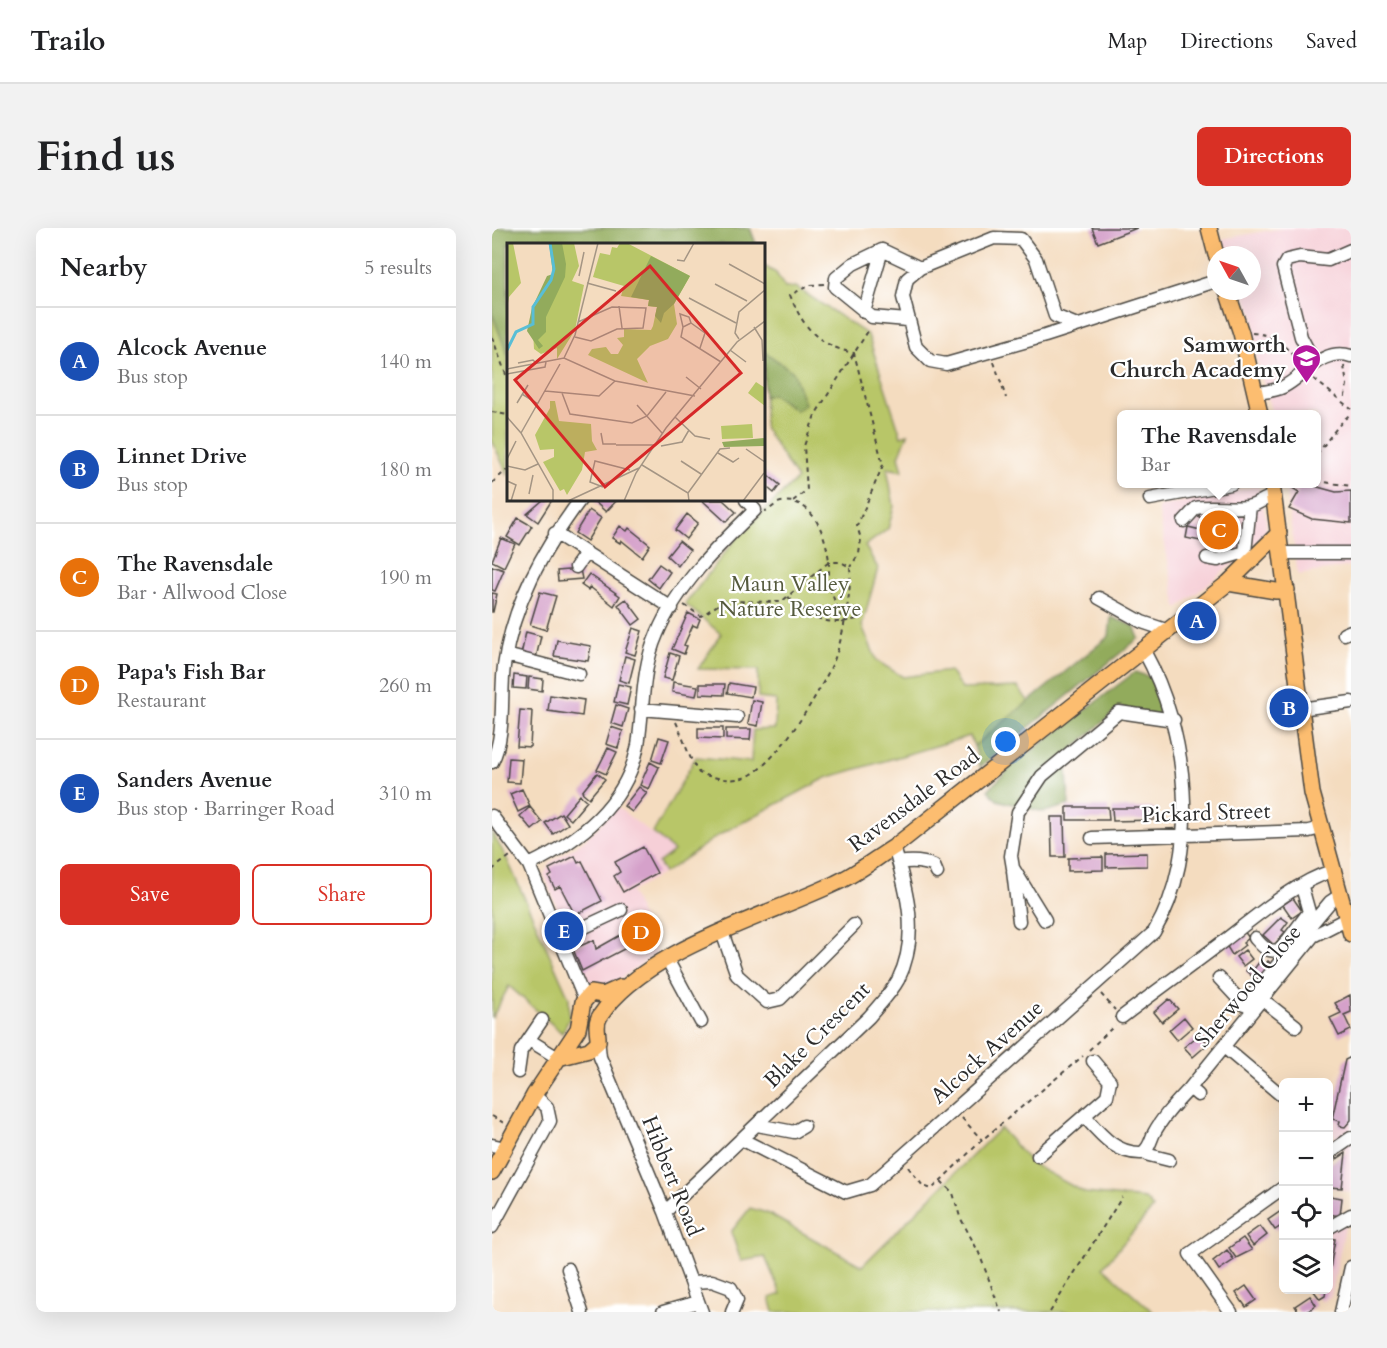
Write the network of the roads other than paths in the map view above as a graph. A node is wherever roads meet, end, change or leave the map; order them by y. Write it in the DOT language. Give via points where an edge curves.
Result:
graph roads {
  1 [pos="1209,228"];
  2 [pos="1214,246"];
  3 [pos="882,250"];
  4 [pos="1351,250"];
  5 [pos="920,267"];
  6 [pos="1207,284"];
  7 [pos="1230,300"];
  8 [pos="864,312"];
  9 [pos="1055,316"];
  10 [pos="908,320"];
  11 [pos="1077,325"];
  12 [pos="1044,336"];
  13 [pos="1347,354"];
  14 [pos="1314,362"];
  15 [pos="1255,393"];
  16 [pos="1259,410"];
  17 [pos="1207,488"];
  18 [pos="1273,490"];
  19 [pos="1150,500"];
  20 [pos="579,501"];
  21 [pos="747,501"];
  22 [pos="1250,506"];
  23 [pos="1184,521"];
  24 [pos="555,533"];
  25 [pos="1280,533"];
  26 [pos="586,553"];
  27 [pos="1282,553"];
  28 [pos="1351,553"];
  29 [pos="1252,555"];
  30 [pos="1207,558"];
  31 [pos="576,567"];
  32 [pos="1228,583"];
  33 [pos="1287,590"];
  34 [pos="1099,598"];
  35 [pos="674,604"];
  36 [pos="1169,631"];
  37 [pos="1144,651"];
  38 [pos="506,655"];
  39 [pos="579,674"];
  40 [pos="1351,702"];
  41 [pos="642,709"];
  42 [pos="1300,709"];
  43 [pos="737,717"];
  44 [pos="1174,720"];
  45 [pos="492,762"];
  46 [pos="492,816"];
  47 [pos="1321,828"];
  48 [pos="1184,835"];
  49 [pos="1092,838"];
  50 [pos="894,847"];
  51 [pos="899,863"];
  52 [pos="529,865"];
  53 [pos="1013,868"];
  54 [pos="1332,871"];
  55 [pos="937,873"];
  56 [pos="1302,887"];
  57 [pos="1339,897"];
  58 [pos="621,910"];
  59 [pos="1346,919"];
  60 [pos="1045,920"];
  61 [pos="1019,921"];
  62 [pos="854,925"];
  63 [pos="722,932"];
  64 [pos="1351,934"];
  65 [pos="1255,938"];
  66 [pos="559,939"];
  67 [pos="667,959"];
  68 [pos="1219,978"];
  69 [pos="593,1000"];
  70 [pos="1263,1000"];
  71 [pos="1122,1017"];
  72 [pos="542,1020"];
  73 [pos="701,1022"];
  74 [pos="1296,1026"];
  75 [pos="576,1032"];
  76 [pos="529,1040"];
  77 [pos="594,1046"];
  78 [pos="1224,1047"];
  79 [pos="558,1058"];
  80 [pos="1093,1061"];
  81 [pos="518,1072"];
  82 [pos="1279,1093"];
  83 [pos="534,1095"];
  84 [pos="1085,1117"];
  85 [pos="757,1125"];
  86 [pos="804,1126"];
  87 [pos="1351,1138"];
  88 [pos="741,1139"];
  89 [pos="498,1146"];
  90 [pos="1145,1151"];
  91 [pos="1333,1151"];
  92 [pos="1038,1156"];
  93 [pos="1169,1160"];
  94 [pos="492,1172"];
  95 [pos="1279,1190"];
  96 [pos="665,1212"];
  97 [pos="1351,1215"];
  98 [pos="1333,1226"];
  99 [pos="492,1227"];
  100 [pos="1351,1267"];
  101 [pos="568,1269"];
  102 [pos="691,1282"];
  103 [pos="700,1307"];
  104 [pos="582,1312"];
  105 [pos="663,1312"];
  106 [pos="732,1312"];
  107 [pos="1231,1312"];
  108 [pos="1341,1312"];
  1 -- 2 [label="main road"];
  3 -- 5 [label="street"];
  3 -- 8 [label="street"];
  3 -- 8 [label="street" via="853,264 836,278 835,287"];
  4 -- 14 [label="street" via="1328,260 1287,260 1283,267 1301,337"];
  5 -- 9 [label="street" via="994,238 1021,239 1036,259"];
  5 -- 10 [label="street" via="907,279 903,297"];
  6 -- 11 [label="street"];
  7 -- 15 [label="main road"];
  8 -- 10 [label="street" via="876,318"];
  9 -- 11 [label="street"];
  9 -- 12 [label="street"];
  10 -- 12 [label="street" via="916,347 930,361 946,364"];
  11 -- 12 [label="street"];
  13 -- 14 [label="street"];
  14 -- 15 [label="street" via="1281,388"];
  15 -- 16 [label="main road"];
  17 -- 19 [label="street"];
  18 -- 22 [label="street"];
  18 -- 25 [label="main road"];
  20 -- 24 [label="street"];
  21 -- 35 [label="street" via="755,510 708,557"];
  22 -- 23 [label="street" via="1196,508"];
  22 -- 29 [label="street"];
  24 -- 26 [label="street"];
  24 -- 38 [label="street" via="516,613"];
  25 -- 27 [label="main road"];
  25 -- 29 [label="main road, Ravensdale Road"];
  26 -- 31 [label="street"];
  26 -- 35 [label="street"];
  27 -- 28 [label="street"];
  27 -- 29 [label="main road"];
  27 -- 33 [label="main road"];
  29 -- 30 [label="street"];
  29 -- 32 [label="main road, Ravensdale Road"];
  32 -- 33 [label="main road"];
  32 -- 36 [label="main road, Ravensdale Road"];
  33 -- 42 [label="main road"];
  34 -- 36 [label="street" via="1142,622"];
  35 -- 41 [label="street" via="657,633 644,670"];
  36 -- 37 [label="main road, Ravensdale Road"];
  37 -- 44 [label="street, Alcock Avenue"];
  37 -- 50 [label="main road, Ravensdale Road"];
  38 -- 39 [label="street"];
  38 -- 45 [label="street" via="498,746"];
  40 -- 42 [label="street"];
  41 -- 43 [label="street"];
  41 -- 52 [label="street" via="638,746 629,777 614,802 562,849"];
  42 -- 47 [label="main road"];
  44 -- 48 [label="street, Alcock Avenue"];
  44 -- 53 [label="street" via="1119,712 1042,776 1018,812 1011,856"];
  46 -- 52 [label="street"];
  47 -- 48 [label="street, Pickard Street"];
  47 -- 54 [label="main road"];
  48 -- 49 [label="street, Pickard Street"];
  48 -- 88 [label="street, Alcock Avenue" via="1168,909 1154,933 870,1185 846,1192"];
  50 -- 51 [label="street, Blake Crescent"];
  50 -- 63 [label="main road, Ravensdale Road" via="838,882"];
  51 -- 55 [label="street" via="930,864"];
  51 -- 85 [label="street, Blake Crescent" via="908,893 911,937 898,981 869,1017"];
  52 -- 66 [label="street"];
  53 -- 60 [label="street"];
  53 -- 61 [label="street"];
  54 -- 56 [label="street"];
  54 -- 57 [label="main road"];
  56 -- 65 [label="street" via="1309,912 1281,949 1266,950"];
  56 -- 71 [label="street" via="1254,916"];
  57 -- 59 [label="main road"];
  57 -- 68 [label="street" via="1330,902 1244,1005"];
  58 -- 66 [label="street"];
  59 -- 64 [label="main road"];
  59 -- 70 [label="street, Sherwood Close" via="1313,936"];
  62 -- 63 [label="street" via="780,999 767,1002 737,975"];
  63 -- 67 [label="main road, Ravensdale Road"];
  66 -- 69 [label="street"];
  67 -- 69 [label="main road, Ravensdale Road" via="628,985"];
  67 -- 73 [label="street"];
  69 -- 75 [label="main road"];
  69 -- 77 [label="main road"];
  70 -- 74 [label="street"];
  70 -- 78 [label="street, Sherwood Close"];
  72 -- 76 [label="street"];
  75 -- 77 [label="main road" via="577,1047"];
  75 -- 77 [label="main road" via="585,1026"];
  75 -- 79 [label="main road"];
  76 -- 79 [label="street"];
  76 -- 81 [label="street" via="520,1051"];
  77 -- 79 [label="main road"];
  77 -- 96 [label="street, Hibbert Road"];
  78 -- 82 [label="street"];
  78 -- 90 [label="street, Sherwood Close" via="1194,1092 1164,1117"];
  79 -- 83 [label="main road"];
  80 -- 84 [label="street" via="1110,1081 1107,1096"];
  83 -- 89 [label="main road" via="514,1129"];
  83 -- 99 [label="street" via="548,1107 550,1121"];
  84 -- 90 [label="street" via="1118,1148 1135,1153"];
  84 -- 92 [label="street"];
  85 -- 86 [label="street" via="794,1132"];
  85 -- 88 [label="street, Blake Crescent"];
  87 -- 91 [label="street"];
  88 -- 96 [label="street, Blake Crescent"];
  89 -- 94 [label="main road"];
  90 -- 93 [label="street"];
  95 -- 107 [label="street" via="1190,1254"];
  96 -- 102 [label="street, Hibbert Road"];
  97 -- 98 [label="street"];
  100 -- 108 [label="street"];
  101 -- 104 [label="street"];
  102 -- 103 [label="street, Hibbert Road"];
  102 -- 106 [label="street" via="712,1281 731,1288 737,1300"];
  103 -- 105 [label="street"];
}
